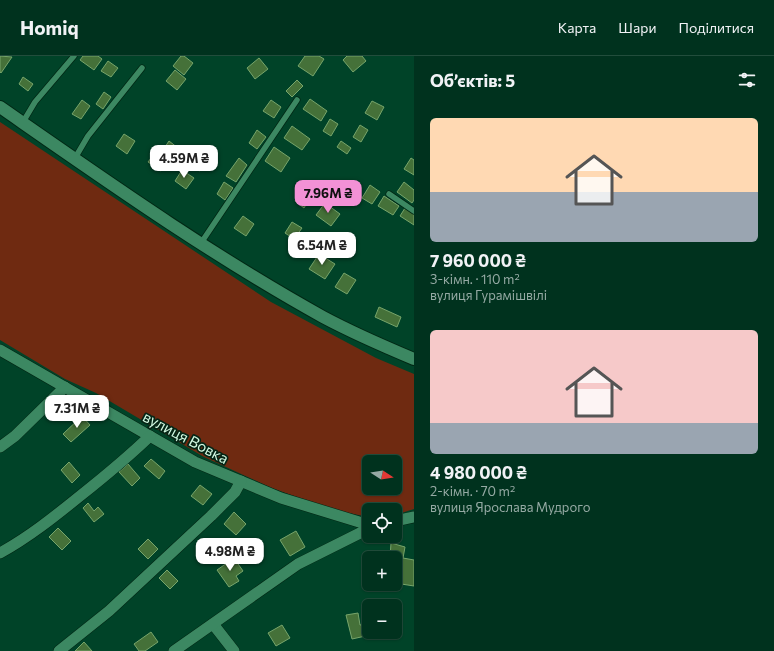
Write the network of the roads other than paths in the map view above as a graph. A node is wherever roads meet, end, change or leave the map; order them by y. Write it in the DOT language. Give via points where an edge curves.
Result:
graph roads {
  1 [pos="74,56"];
  2 [pos="142,68"];
  3 [pos="297,100"];
  4 [pos="0,107"];
  5 [pos="23,122"];
  6 [pos="74,159"];
  7 [pos="389,194"];
  8 [pos="414,211"];
  9 [pos="201,242"];
  10 [pos="0,350"];
  11 [pos="414,360"];
  12 [pos="65,387"];
  13 [pos="150,436"];
  14 [pos="0,447"];
  15 [pos="241,481"];
  16 [pos="414,517"];
  17 [pos="402,520"];
  18 [pos="362,524"];
  19 [pos="362,531"];
  20 [pos="0,553"];
  21 [pos="213,624"];
  22 [pos="59,651"];
  23 [pos="174,651"];
  24 [pos="234,651"];
  1 -- 5 [label="lane" via="34,102"];
  2 -- 6 [label="lane" via="88,136"];
  3 -- 9 [label="lane"];
  4 -- 5 [label="main road"];
  5 -- 6 [label="main road"];
  6 -- 9 [label="main road"];
  7 -- 8 [label="lane"];
  9 -- 11 [label="main road" via="324,317"];
  10 -- 12 [label="street, вулиця Вовка"];
  12 -- 13 [label="street, вулиця Вовка"];
  12 -- 14 [label="street" via="16,436"];
  13 -- 15 [label="street, вулиця Вовка" via="195,462"];
  13 -- 20 [label="street" via="52,519"];
  15 -- 18 [label="street, вулиця Вовка" via="281,498"];
  15 -- 22 [label="street" via="235,492 176,549 109,611"];
  16 -- 17 [label="street"];
  19 -- 21 [label="street" via="298,564"];
  21 -- 23 [label="street"];
  21 -- 24 [label="street"];
}
